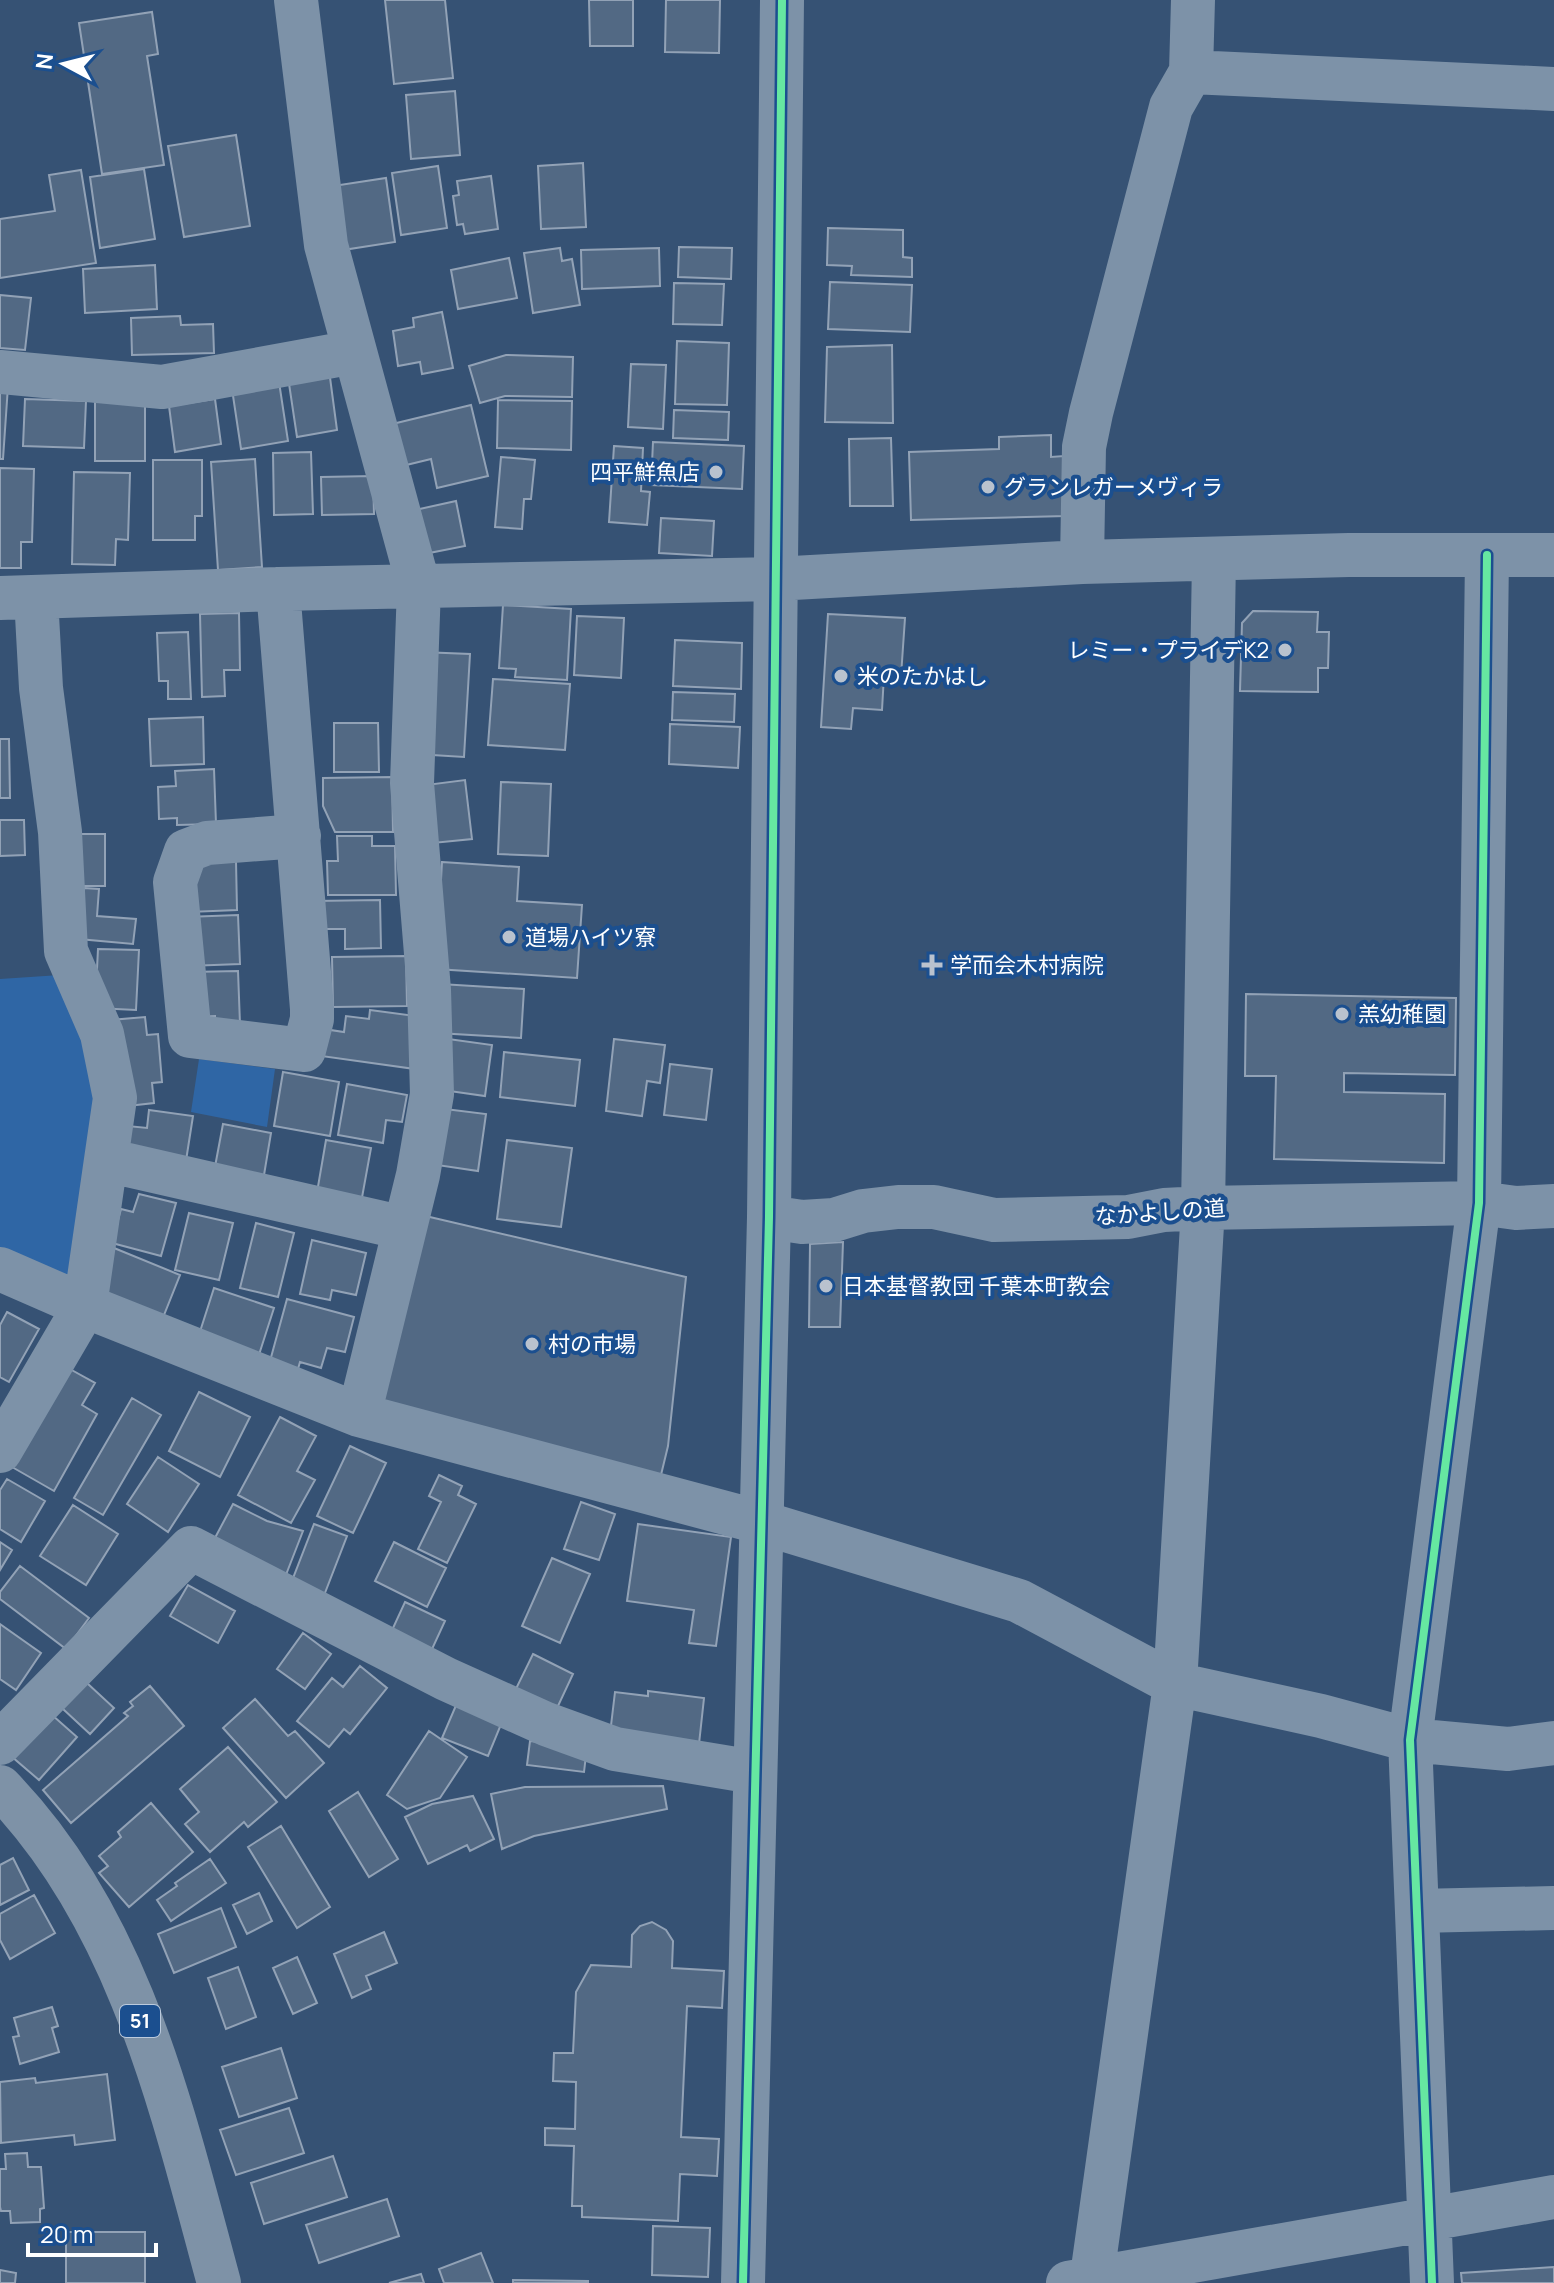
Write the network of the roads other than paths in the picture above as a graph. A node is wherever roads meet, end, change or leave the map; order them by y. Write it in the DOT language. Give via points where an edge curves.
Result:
graph roads {
  1 [pos="296,0"];
  2 [pos="782,0"];
  3 [pos="1193,0"];
  4 [pos="1191,72"];
  5 [pos="1554,89"];
  6 [pos="354,352"];
  7 [pos="0,372"];
  8 [pos="1487,555"];
  9 [pos="1554,555"];
  10 [pos="1214,559"];
  11 [pos="1082,562"];
  12 [pos="775,579"];
  13 [pos="419,587"];
  14 [pos="278,589"];
  15 [pos="18,598"];
  16 [pos="299,836"];
  17 [pos="106,1160"];
  18 [pos="1479,1203"];
  19 [pos="1554,1206"];
  20 [pos="1203,1208"];
  21 [pos="769,1217"];
  22 [pos="404,1228"];
  23 [pos="0,1269"];
  24 [pos="85,1306"];
  25 [pos="359,1415"];
  26 [pos="0,1451"];
  27 [pos="763,1523"];
  28 [pos="1175,1684"];
  29 [pos="1410,1740"];
  30 [pos="0,1743"];
  31 [pos="1554,1743"];
  32 [pos="754,1772"];
  33 [pos="8,1809"];
  34 [pos="1554,1908"];
  35 [pos="1417,1911"];
  36 [pos="1554,2197"];
  37 [pos="1428,2220"];
  38 [pos="1084,2281"];
  39 [pos="219,2283"];
  40 [pos="743,2283"];
  41 [pos="1432,2283"];
  1 -- 6 [label="street" via="326,245"];
  2 -- 12 [label="street"];
  3 -- 4 [label="street"];
  4 -- 5 [label="street"];
  4 -- 11 [label="street" via="1171,107 1091,413 1084,447"];
  6 -- 7 [label="street" via="162,387"];
  6 -- 13 [label="street"];
  8 -- 9 [label="street"];
  8 -- 10 [label="street"];
  8 -- 18 [label="street"];
  10 -- 11 [label="street"];
  10 -- 20 [label="street"];
  11 -- 12 [label="street"];
  12 -- 13 [label="street"];
  12 -- 21 [label="street"];
  13 -- 14 [label="street"];
  13 -- 22 [label="street" via="412,783 432,1094"];
  14 -- 15 [label="street"];
  14 -- 16 [label="street"];
  15 -- 17 [label="street" via="41,688 60,832 66,951 102,1034 115,1098"];
  16 -- 16 [label="street" via="312,1009 304,1050 190,1036 175,882 186,851 207,843"];
  17 -- 22 [label="street"];
  17 -- 24 [label="street"];
  18 -- 19 [label="street, なかよしの道"];
  18 -- 20 [label="street, なかよしの道"];
  18 -- 29 [label="street"];
  20 -- 21 [label="street, なかよしの道" via="1128,1217 994,1220 934,1207 898,1207 802,1222"];
  20 -- 28 [label="street"];
  21 -- 27 [label="street"];
  22 -- 25 [label="street"];
  23 -- 24 [label="street"];
  24 -- 25 [label="street"];
  24 -- 26 [label="street"];
  25 -- 27 [label="street"];
  27 -- 28 [label="street" via="1019,1601"];
  27 -- 32 [label="street"];
  28 -- 29 [label="street"];
  28 -- 38 [label="street"];
  29 -- 31 [label="street" via="1508,1749"];
  29 -- 35 [label="street"];
  30 -- 32 [label="street" via="191,1548 446,1679 546,1724 615,1749"];
  32 -- 40 [label="street"];
  33 -- 39 [label="highway, 51" via="78,1889 106,1938 179,2138"];
  34 -- 35 [label="street"];
  35 -- 37 [label="street"];
  36 -- 37 [label="street"];
  37 -- 38 [label="street"];
  37 -- 41 [label="street"];
}
